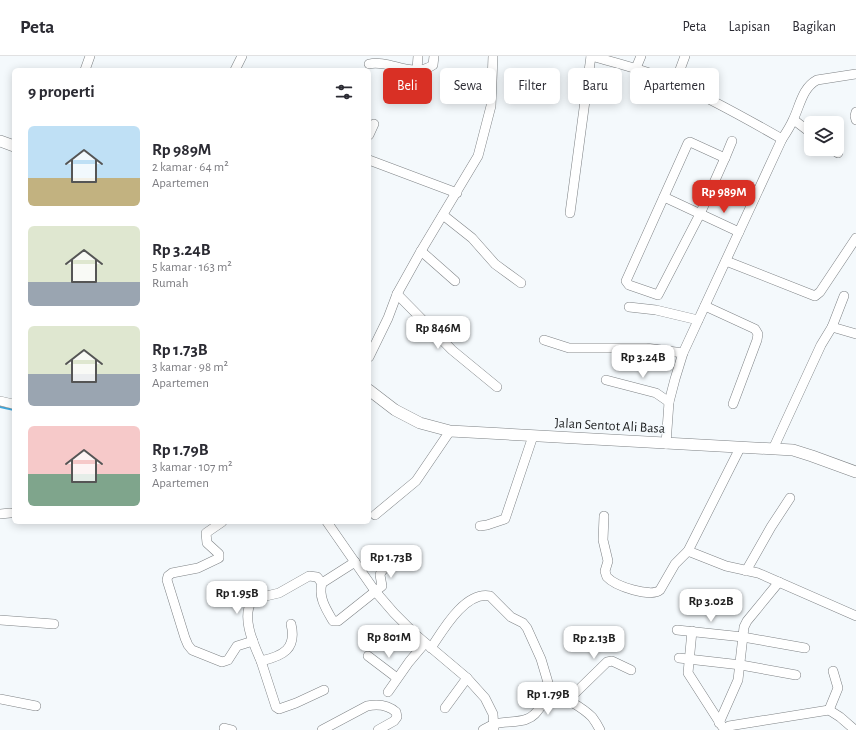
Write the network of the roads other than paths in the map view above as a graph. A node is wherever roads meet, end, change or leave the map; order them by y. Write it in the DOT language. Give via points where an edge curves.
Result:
graph roads {
  1 [pos="90,56"];
  2 [pos="242,56"];
  3 [pos="418,56"];
  4 [pos="434,56"];
  5 [pos="493,56"];
  6 [pos="591,56"];
  7 [pos="641,56"];
  8 [pos="685,56"];
  9 [pos="369,64"];
  10 [pos="86,68"];
  11 [pos="236,68"];
  12 [pos="398,68"];
  13 [pos="418,68"];
  14 [pos="429,68"];
  15 [pos="636,68"];
  16 [pos="681,68"];
  17 [pos="856,74"];
  18 [pos="719,104"];
  19 [pos="856,112"];
  20 [pos="794,120"];
  21 [pos="856,120"];
  22 [pos="374,124"];
  23 [pos="804,128"];
  24 [pos="371,131"];
  25 [pos="782,139"];
  26 [pos="732,140"];
  27 [pos="0,141"];
  28 [pos="12,145"];
  29 [pos="725,158"];
  30 [pos="371,161"];
  31 [pos="457,193"];
  32 [pos="664,197"];
  33 [pos="570,213"];
  34 [pos="700,214"];
  35 [pos="443,215"];
  36 [pos="740,232"];
  37 [pos="856,238"];
  38 [pos="421,251"];
  39 [pos="726,261"];
  40 [pos="455,281"];
  41 [pos="521,283"];
  42 [pos="397,294"];
  43 [pos="844,296"];
  44 [pos="705,306"];
  45 [pos="629,307"];
  46 [pos="698,320"];
  47 [pos="832,327"];
  48 [pos="856,334"];
  49 [pos="544,340"];
  50 [pos="371,353"];
  51 [pos="683,353"];
  52 [pos="606,380"];
  53 [pos="497,387"];
  54 [pos="371,392"];
  55 [pos="0,401"];
  56 [pos="670,402"];
  57 [pos="12,404"];
  58 [pos="733,404"];
  59 [pos="450,431"];
  60 [pos="533,436"];
  61 [pos="666,444"];
  62 [pos="740,448"];
  63 [pos="773,449"];
  64 [pos="856,472"];
  65 [pos="790,498"];
  66 [pos="10,513"];
  67 [pos="0,514"];
  68 [pos="375,515"];
  69 [pos="604,516"];
  70 [pos="219,524"];
  71 [pos="328,524"];
  72 [pos="480,526"];
  73 [pos="688,551"];
  74 [pos="399,553"];
  75 [pos="355,562"];
  76 [pos="746,571"];
  77 [pos="779,582"];
  78 [pos="322,584"];
  79 [pos="375,591"];
  80 [pos="856,616"];
  81 [pos="0,620"];
  82 [pos="54,624"];
  83 [pos="291,624"];
  84 [pos="677,630"];
  85 [pos="692,632"];
  86 [pos="743,637"];
  87 [pos="252,641"];
  88 [pos="428,645"];
  89 [pos="805,648"];
  90 [pos="368,656"];
  91 [pos="684,658"];
  92 [pos="261,661"];
  93 [pos="741,665"];
  94 [pos="631,670"];
  95 [pos="833,671"];
  96 [pos="796,676"];
  97 [pos="397,678"];
  98 [pos="467,678"];
  99 [pos="324,690"];
  100 [pos="388,692"];
  101 [pos="552,696"];
  102 [pos="0,699"];
  103 [pos="568,700"];
  104 [pos="36,706"];
  105 [pos="445,708"];
  106 [pos="829,710"];
  107 [pos="494,727"];
  108 [pos="722,727"];
  109 [pos="383,729"];
  110 [pos="322,730"];
  111 [pos="483,730"];
  112 [pos="600,730"];
  113 [pos="855,730"];
  1 -- 10 [label="street"];
  2 -- 11 [label="street"];
  3 -- 13 [label="street"];
  4 -- 14 [label="street" via="433,66"];
  5 -- 31 [label="street" via="491,106 478,156"];
  6 -- 15 [label="street"];
  6 -- 33 [label="street"];
  7 -- 15 [label="street"];
  8 -- 16 [label="street"];
  9 -- 12 [label="street" via="380,62"];
  17 -- 20 [label="street" via="822,78 812,82 806,88"];
  18 -- 25 [label="street"];
  19 -- 21 [label="street"];
  20 -- 23 [label="street"];
  20 -- 25 [label="street"];
  22 -- 24 [label="street"];
  25 -- 36 [label="street"];
  26 -- 29 [label="street"];
  27 -- 28 [label="main road"];
  29 -- 32 [label="street" via="693,142 688,143"];
  29 -- 34 [label="street"];
  30 -- 31 [label="street"];
  31 -- 35 [label="street"];
  32 -- 34 [label="street"];
  32 -- 34 [label="street" via="626,281 629,285 660,294"];
  34 -- 36 [label="street"];
  35 -- 38 [label="street"];
  35 -- 41 [label="street" via="472,238 495,264"];
  36 -- 39 [label="street"];
  37 -- 39 [label="street" via="815,296"];
  38 -- 40 [label="street"];
  38 -- 42 [label="street"];
  39 -- 44 [label="street"];
  42 -- 50 [label="street"];
  42 -- 53 [label="street" via="452,350"];
  43 -- 47 [label="street"];
  44 -- 46 [label="street"];
  44 -- 58 [label="street" via="755,329 758,334"];
  45 -- 46 [label="street" via="656,310"];
  46 -- 51 [label="street"];
  47 -- 48 [label="street"];
  47 -- 63 [label="street" via="818,351"];
  49 -- 51 [label="street" via="569,348 646,348"];
  51 -- 56 [label="street"];
  52 -- 56 [label="street" via="656,393"];
  54 -- 59 [label="main road, Jalan Sentot Ali Basa" via="395,410 420,423"];
  55 -- 57 [label="street"];
  56 -- 61 [label="street"];
  59 -- 60 [label="main road, Jalan Sentot Ali Basa"];
  59 -- 68 [label="street" via="416,481"];
  60 -- 61 [label="main road, Jalan Sentot Ali Basa"];
  60 -- 72 [label="street" via="504,519"];
  61 -- 62 [label="main road, Jalan Sentot Ali Basa"];
  62 -- 63 [label="main road, Jalan Sentot Ali Basa"];
  62 -- 73 [label="street"];
  63 -- 64 [label="main road, Jalan Sentot Ali Basa" via="793,450"];
  65 -- 76 [label="street"];
  66 -- 67 [label="street"];
  69 -- 73 [label="street" via="603,540 608,561 605,571 608,578 623,586 649,593 657,592 675,564"];
  70 -- 87 [label="street" via="206,533 207,543 219,554 219,558 198,568 172,573 167,580 185,638 192,650 222,662 228,660 237,646"];
  71 -- 75 [label="street"];
  73 -- 76 [label="street"];
  74 -- 79 [label="street" via="380,572 382,586"];
  75 -- 78 [label="street"];
  75 -- 79 [label="street"];
  76 -- 77 [label="street"];
  77 -- 80 [label="street"];
  77 -- 86 [label="street" via="746,621"];
  78 -- 79 [label="street" via="322,602 336,621"];
  78 -- 87 [label="street" via="317,577 309,576 279,593 253,599 248,615"];
  79 -- 88 [label="street"];
  81 -- 82 [label="street"];
  83 -- 92 [label="street" via="294,637 288,648 277,656"];
  84 -- 85 [label="street"];
  85 -- 86 [label="street"];
  85 -- 91 [label="street"];
  86 -- 89 [label="street"];
  86 -- 93 [label="street"];
  87 -- 92 [label="street"];
  88 -- 97 [label="street"];
  88 -- 98 [label="street"];
  88 -- 101 [label="street" via="466,602 479,596 490,596 527,628 541,659"];
  90 -- 97 [label="street"];
  91 -- 93 [label="street"];
  91 -- 108 [label="street" via="688,673"];
  92 -- 99 [label="street" via="279,709"];
  93 -- 96 [label="street"];
  93 -- 108 [label="street" via="737,685 731,694"];
  94 -- 103 [label="street" via="612,661 607,662"];
  95 -- 106 [label="street" via="838,688"];
  97 -- 100 [label="street"];
  98 -- 105 [label="street"];
  98 -- 107 [label="street" via="485,698 493,714"];
  101 -- 103 [label="street"];
  101 -- 107 [label="street" via="528,719"];
  102 -- 104 [label="street"];
  103 -- 112 [label="street" via="592,717"];
  106 -- 108 [label="street"];
  106 -- 113 [label="street"];
  107 -- 111 [label="street"];
  109 -- 110 [label="street" via="394,721 397,717 396,712 386,706 375,704 366,706"];
}
